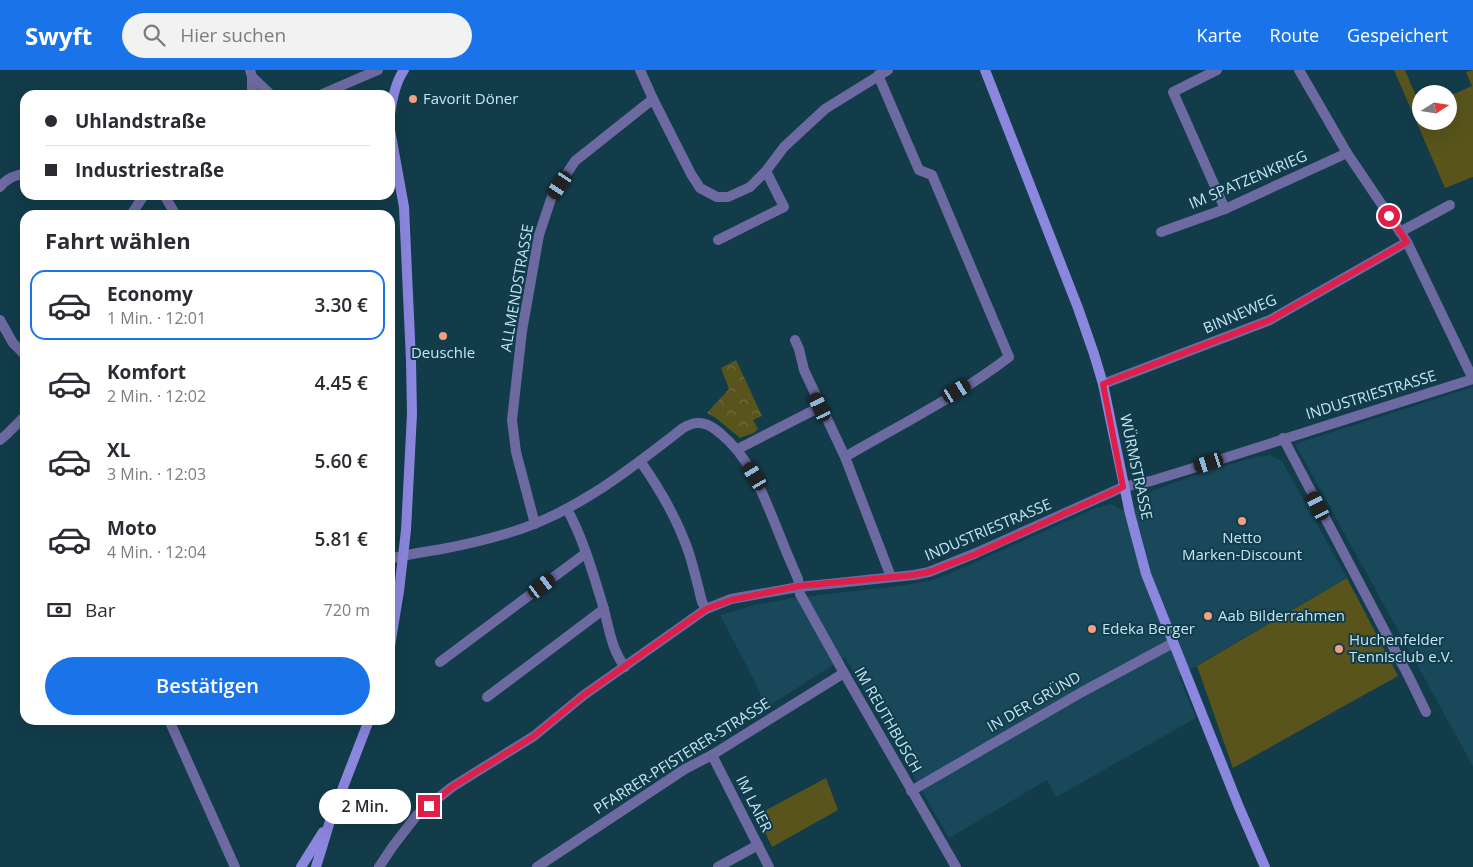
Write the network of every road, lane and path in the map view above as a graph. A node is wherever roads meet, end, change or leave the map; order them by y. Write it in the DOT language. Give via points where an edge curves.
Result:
graph roads {
  1 [pos="378,70"];
  2 [pos="640,70"];
  3 [pos="888,70"];
  4 [pos="985,70"];
  5 [pos="1217,70"];
  6 [pos="1299,70"];
  7 [pos="402,71"];
  8 [pos="251,74"];
  9 [pos="878,75"];
  10 [pos="252,90"];
  11 [pos="266,90"];
  12 [pos="332,90"];
  13 [pos="395,90"];
  14 [pos="653,99"];
  15 [pos="1347,153"];
  16 [pos="395,158"];
  17 [pos="766,171"];
  18 [pos="20,174"];
  19 [pos="0,187"];
  20 [pos="1450,205"];
  21 [pos="1225,208"];
  22 [pos="1161,232"];
  23 [pos="1400,232"];
  24 [pos="718,240"];
  25 [pos="1407,242"];
  26 [pos="0,320"];
  27 [pos="795,340"];
  28 [pos="20,350"];
  29 [pos="1473,379"];
  30 [pos="1103,384"];
  31 [pos="820,407"];
  32 [pos="20,422"];
  33 [pos="1283,438"];
  34 [pos="0,440"];
  35 [pos="738,449"];
  36 [pos="845,457"];
  37 [pos="640,461"];
  38 [pos="1123,487"];
  39 [pos="567,509"];
  40 [pos="535,524"];
  41 [pos="586,553"];
  42 [pos="403,555"];
  43 [pos="395,557"];
  44 [pos="891,577"];
  45 [pos="799,586"];
  46 [pos="604,609"];
  47 [pos="706,609"];
  48 [pos="395,615"];
  49 [pos="1173,643"];
  50 [pos="440,662"];
  51 [pos="624,667"];
  52 [pos="844,674"];
  53 [pos="487,697"];
  54 [pos="1426,712"];
  55 [pos="171,725"];
  56 [pos="368,725"];
  57 [pos="712,755"];
  58 [pos="911,791"];
  59 [pos="330,821"];
  60 [pos="758,844"];
  61 [pos="235,867"];
  62 [pos="301,867"];
  63 [pos="316,867"];
  64 [pos="379,867"];
  65 [pos="537,867"];
  66 [pos="718,867"];
  67 [pos="769,867"];
  68 [pos="956,867"];
  69 [pos="1265,867"];
  1 -- 12 [label="street"];
  2 -- 14 [label="street"];
  3 -- 9 [label="street"];
  4 -- 30 [label="street, WÜRMSTRASSE" via="1078,308"];
  5 -- 21 [label="street" via="1173,92"];
  6 -- 15 [label="street"];
  7 -- 13 [label="street"];
  8 -- 10 [label="street"];
  8 -- 11 [label="street"];
  9 -- 17 [label="street" via="825,109 784,146"];
  9 -- 36 [label="street" via="919,170 932,176 1009,357 932,407"];
  14 -- 17 [label="street" via="700,188 717,197 728,197 750,187"];
  14 -- 40 [label="street, ALLMENDSTRASSE" via="575,161 552,196 538,235 512,420 516,452"];
  15 -- 21 [label="street, IM SPATZENKRIEG"];
  15 -- 23 [label="street"];
  16 -- 42 [label="street" via="404,207 411,361 411,423"];
  17 -- 24 [label="street" via="784,207"];
  18 -- 19 [label="street" via="5,180"];
  20 -- 23 [label="street"];
  21 -- 22 [label="street, IM SPATZENKRIEG"];
  23 -- 25 [label="street"];
  25 -- 29 [label="street"];
  25 -- 30 [label="street, BINNEWEG" via="1270,320"];
  26 -- 28 [label="street"];
  27 -- 31 [label="street"];
  29 -- 33 [label="street, INDUSTRIESTRASSE"];
  30 -- 38 [label="street, WÜRMSTRASSE"];
  31 -- 35 [label="street"];
  31 -- 36 [label="street"];
  32 -- 34 [label="street"];
  33 -- 38 [label="street, INDUSTRIESTRASSE"];
  33 -- 54 [label="street"];
  35 -- 37 [label="street, IM REUTHBUSCH" via="710,426 694,423"];
  35 -- 45 [label="street, IM REUTHBUSCH" via="755,476"];
  36 -- 44 [label="street"];
  37 -- 39 [label="street, IM REUTHBUSCH"];
  37 -- 47 [label="street" via="672,512 689,552"];
  38 -- 44 [label="street, INDUSTRIESTRASSE" via="976,554 929,572"];
  38 -- 49 [label="street, WÜRMSTRASSE" via="1146,574"];
  39 -- 40 [label="street, IM REUTHBUSCH"];
  39 -- 41 [label="street"];
  40 -- 42 [label="street, IM REUTHBUSCH" via="451,547"];
  41 -- 46 [label="street"];
  41 -- 50 [label="street"];
  42 -- 43 [label="street, IM REUTHBUSCH"];
  42 -- 48 [label="street"];
  44 -- 45 [label="street, INDUSTRIESTRASSE"];
  45 -- 47 [label="street, INDUSTRIESTRASSE" via="731,600"];
  45 -- 52 [label="street, IM REUTHBUSCH" via="800,594"];
  46 -- 51 [label="street" via="613,648"];
  46 -- 53 [label="street"];
  47 -- 51 [label="street, INDUSTRIESTRASSE"];
  49 -- 58 [label="street, IN DER GRÜND"];
  49 -- 69 [label="street, WÜRMSTRASSE"];
  51 -- 64 [label="street, INDUSTRIESTRASSE" via="534,736 452,787 417,815"];
  52 -- 57 [label="street, PFARRER-PFISTERER-STRASSE"];
  52 -- 58 [label="street, IM REUTHBUSCH"];
  55 -- 61 [label="street"];
  56 -- 59 [label="street"];
  57 -- 60 [label="street, IM LAIER"];
  57 -- 65 [label="street, PFARRER-PFISTERER-STRASSE" via="685,769"];
  58 -- 68 [label="street, IM REUTHBUSCH"];
  59 -- 62 [label="street"];
  59 -- 63 [label="street"];
  60 -- 66 [label="street"];
  60 -- 67 [label="street, IM LAIER"];
}
